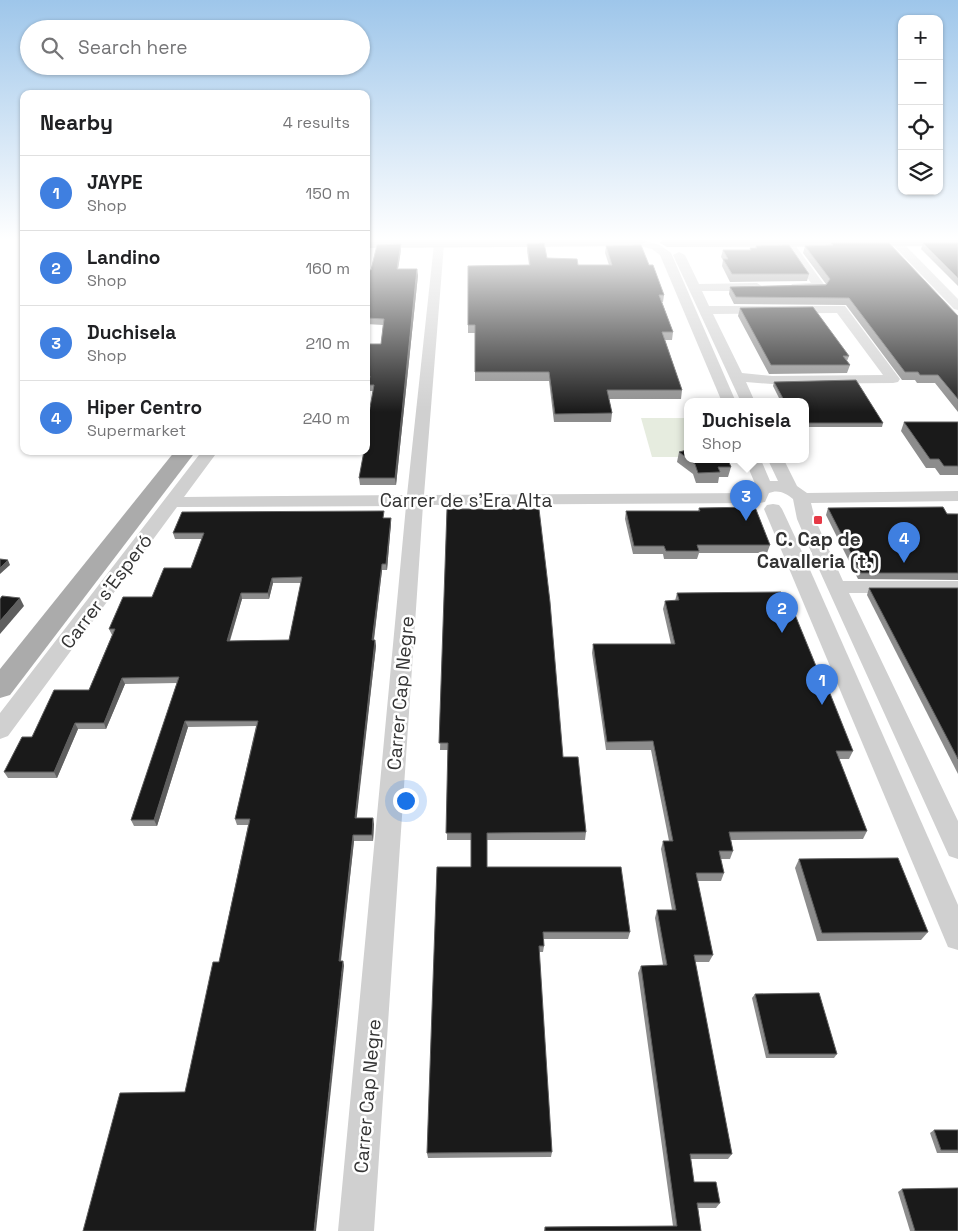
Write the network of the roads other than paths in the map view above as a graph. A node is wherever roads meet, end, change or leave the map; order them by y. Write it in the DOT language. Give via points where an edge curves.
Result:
graph roads {
  1 [pos="434,297"];
  2 [pos="684,297"];
  3 [pos="700,297"];
  4 [pos="706,310"];
  5 [pos="736,377"];
  6 [pos="727,398"];
  7 [pos="746,398"];
  8 [pos="183,455"];
  9 [pos="207,455"];
  10 [pos="754,463"];
  11 [pos="778,463"];
  12 [pos="958,496"];
  13 [pos="766,498"];
  14 [pos="798,498"];
  15 [pos="415,500"];
  16 [pos="173,502"];
  17 [pos="836,587"];
  18 [pos="958,587"];
  19 [pos="0,688"];
  20 [pos="0,730"];
  21 [pos="958,848"];
  22 [pos="958,937"];
  23 [pos="356,1231"];
  1 -- 15 [label="street, Carrer Cap Negre"];
  2 -- 6 [label="street"];
  3 -- 4 [label="street"];
  4 -- 5 [label="street"];
  4 -- 5 [label="street" via="841,309 893,379 772,380"];
  5 -- 7 [label="street"];
  8 -- 19 [label="main road"];
  9 -- 16 [label="street, Carrer s'Esperó"];
  10 -- 13 [label="street"];
  11 -- 14 [label="street"];
  12 -- 14 [label="street"];
  13 -- 14 [label="street" via="776,486"];
  13 -- 14 [label="street" via="786,511"];
  13 -- 15 [label="street, Carrer de s'Era Alta"];
  13 -- 22 [label="street" via="794,554"];
  14 -- 17 [label="street"];
  15 -- 16 [label="street, Carrer de s'Era Alta"];
  15 -- 23 [label="street, Carrer Cap Negre"];
  16 -- 20 [label="street, Carrer s'Esperó"];
  17 -- 18 [label="street"];
  17 -- 21 [label="street"];
}
